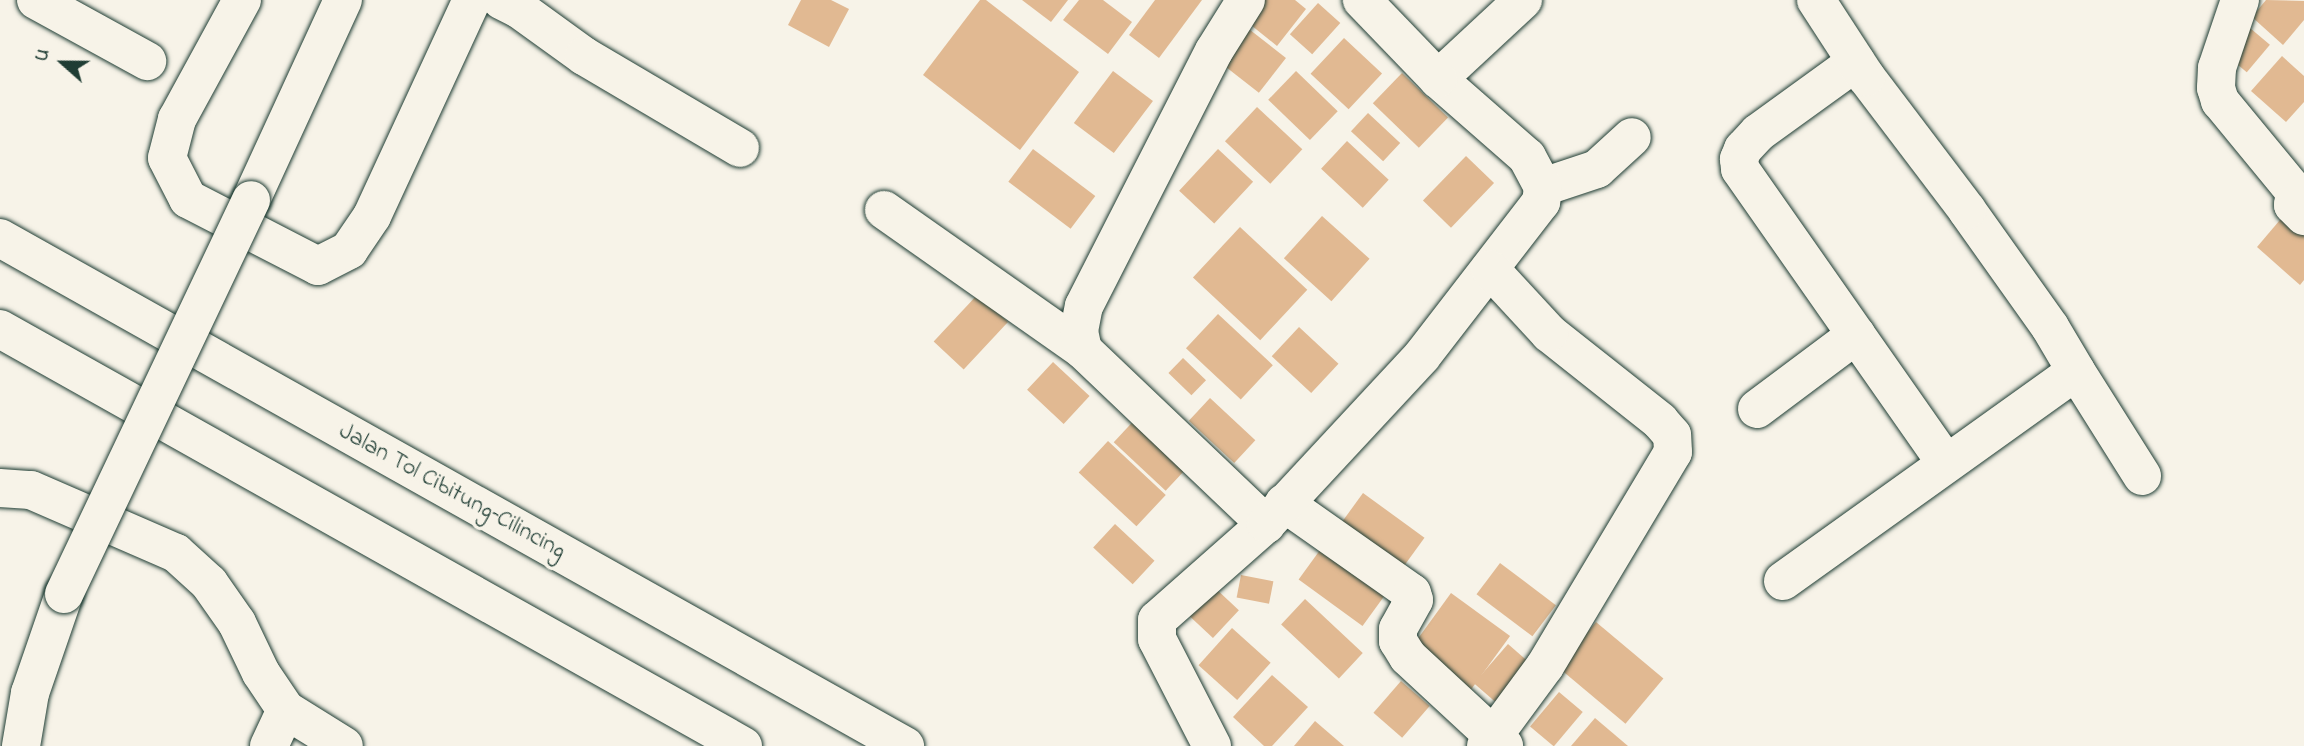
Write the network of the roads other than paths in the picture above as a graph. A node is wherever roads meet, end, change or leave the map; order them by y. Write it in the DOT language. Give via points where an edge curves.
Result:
graph roads {
  1 [pos="37,0"];
  2 [pos="242,0"];
  3 [pos="343,0"];
  4 [pos="472,0"];
  5 [pos="502,0"];
  6 [pos="1246,0"];
  7 [pos="1362,0"];
  8 [pos="1523,0"];
  9 [pos="1816,0"];
  10 [pos="2240,0"];
  11 [pos="147,61"];
  12 [pos="1856,62"];
  13 [pos="1438,79"];
  14 [pos="1632,137"];
  15 [pos="740,148"];
  16 [pos="1543,187"];
  17 [pos="884,210"];
  18 [pos="2304,216"];
  19 [pos="0,238"];
  20 [pos="1490,269"];
  21 [pos="0,328"];
  22 [pos="1856,335"];
  23 [pos="1083,350"];
  24 [pos="2076,371"];
  25 [pos="1757,409"];
  26 [pos="1945,462"];
  27 [pos="2141,476"];
  28 [pos="0,488"];
  29 [pos="1275,514"];
  30 [pos="1783,581"];
  31 [pos="286,710"];
  32 [pos="1494,743"];
  33 [pos="21,746"];
  34 [pos="269,746"];
  35 [pos="344,746"];
  36 [pos="743,746"];
  37 [pos="905,746"];
  38 [pos="1212,746"];
  1 -- 11 [label="main road"];
  2 -- 4 [label="main road" via="177,119 167,158 188,199 318,266 349,250 372,216"];
  3 -- 33 [label="main road, bridge" via="64,594 30,693"];
  5 -- 15 [label="main road" via="584,56"];
  6 -- 23 [label="main road" via="1214,51 1084,306 1079,331"];
  7 -- 13 [label="main road"];
  8 -- 13 [label="main road"];
  9 -- 12 [label="main road"];
  10 -- 18 [label="main road" via="2217,68 2216,88 2220,101 2295,192 2294,205"];
  12 -- 22 [label="main road" via="1758,133 1739,159 1751,187"];
  12 -- 24 [label="main road" via="1967,210"];
  13 -- 16 [label="main road" via="1527,157"];
  14 -- 16 [label="main road" via="1597,169"];
  16 -- 20 [label="main road" via="1541,202"];
  17 -- 23 [label="main road"];
  19 -- 37 [label="main road, Jalan Tol Cibitung–Cilincing"];
  20 -- 29 [label="main road" via="1422,356"];
  20 -- 32 [label="main road" via="1549,333 1660,421 1672,435 1673,452"];
  21 -- 36 [label="main road"];
  22 -- 25 [label="main road"];
  22 -- 26 [label="main road"];
  23 -- 29 [label="main road"];
  24 -- 26 [label="main road"];
  24 -- 27 [label="main road"];
  26 -- 30 [label="main road"];
  28 -- 31 [label="main road" via="31,490 176,553 209,583"];
  29 -- 32 [label="main road" via="1412,593 1414,600 1398,629 1398,641 1408,657"];
  29 -- 38 [label="main road" via="1157,620 1157,639"];
  31 -- 34 [label="main road"];
  31 -- 35 [label="main road"];
}
